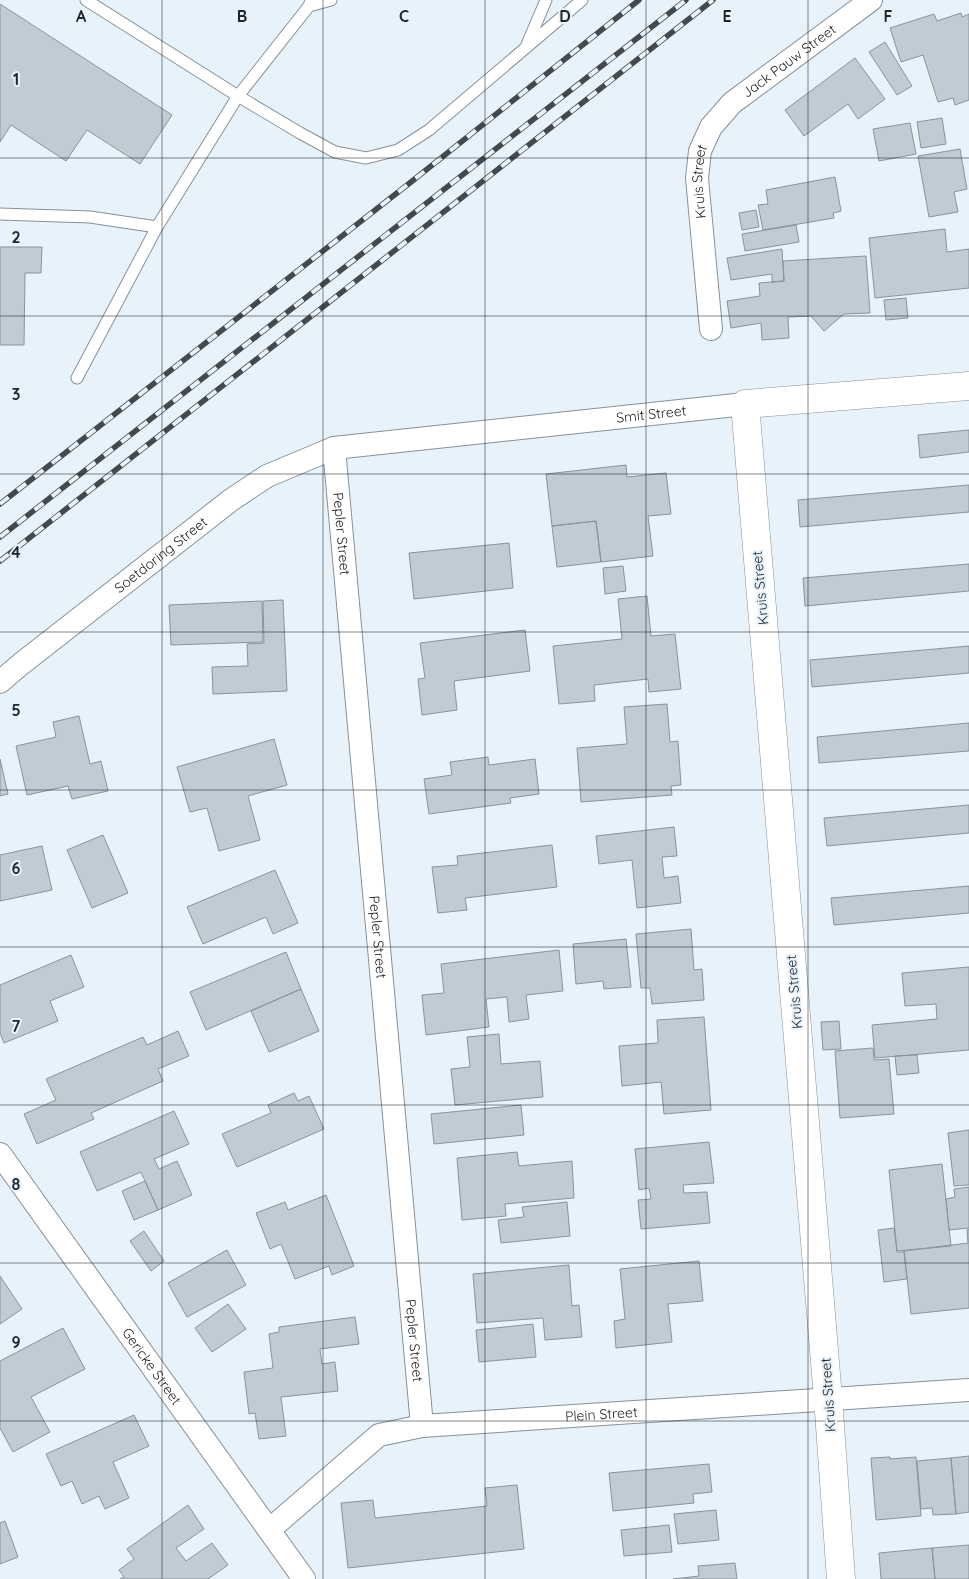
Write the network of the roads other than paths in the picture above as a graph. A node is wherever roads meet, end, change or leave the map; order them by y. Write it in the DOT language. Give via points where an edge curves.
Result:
graph roads {
  1 [pos="86,0"];
  2 [pos="331,0"];
  3 [pos="546,0"];
  4 [pos="582,0"];
  5 [pos="871,0"];
  6 [pos="310,3"];
  7 [pos="525,50"];
  8 [pos="238,96"];
  9 [pos="711,127"];
  10 [pos="0,214"];
  11 [pos="157,227"];
  12 [pos="711,329"];
  13 [pos="77,378"];
  14 [pos="969,386"];
  15 [pos="745,404"];
  16 [pos="334,448"];
  17 [pos="0,682"];
  18 [pos="0,1154"];
  19 [pos="969,1390"];
  20 [pos="828,1398"];
  21 [pos="422,1426"];
  22 [pos="269,1530"];
  23 [pos="304,1579"];
  24 [pos="840,1579"];
  1 -- 8 [label="lane"];
  2 -- 6 [label="lane"];
  3 -- 7 [label="lane"];
  4 -- 7 [label="lane"];
  5 -- 9 [label="street, Jack Pauw Street" via="732,103"];
  6 -- 8 [label="lane"];
  7 -- 8 [label="lane" via="429,130 398,150 366,158 335,152"];
  8 -- 11 [label="lane"];
  9 -- 12 [label="street, Kruis Street" via="700,151 697,178"];
  10 -- 11 [label="lane" via="90,217"];
  11 -- 13 [label="lane"];
  14 -- 15 [label="street, Smit Street"];
  15 -- 16 [label="street, Smit Street"];
  15 -- 20 [label="street, Kruis Street"];
  16 -- 17 [label="street, Soetdoring Street" via="267,476 231,500"];
  16 -- 21 [label="street, Pepler Street"];
  18 -- 22 [label="street, Gericke Street"];
  19 -- 20 [label="street, Plein Street"];
  20 -- 21 [label="street, Plein Street"];
  20 -- 24 [label="street, Kruis Street"];
  21 -- 22 [label="street, Plein Street" via="378,1435"];
  22 -- 23 [label="street, Gericke Street"];
}
